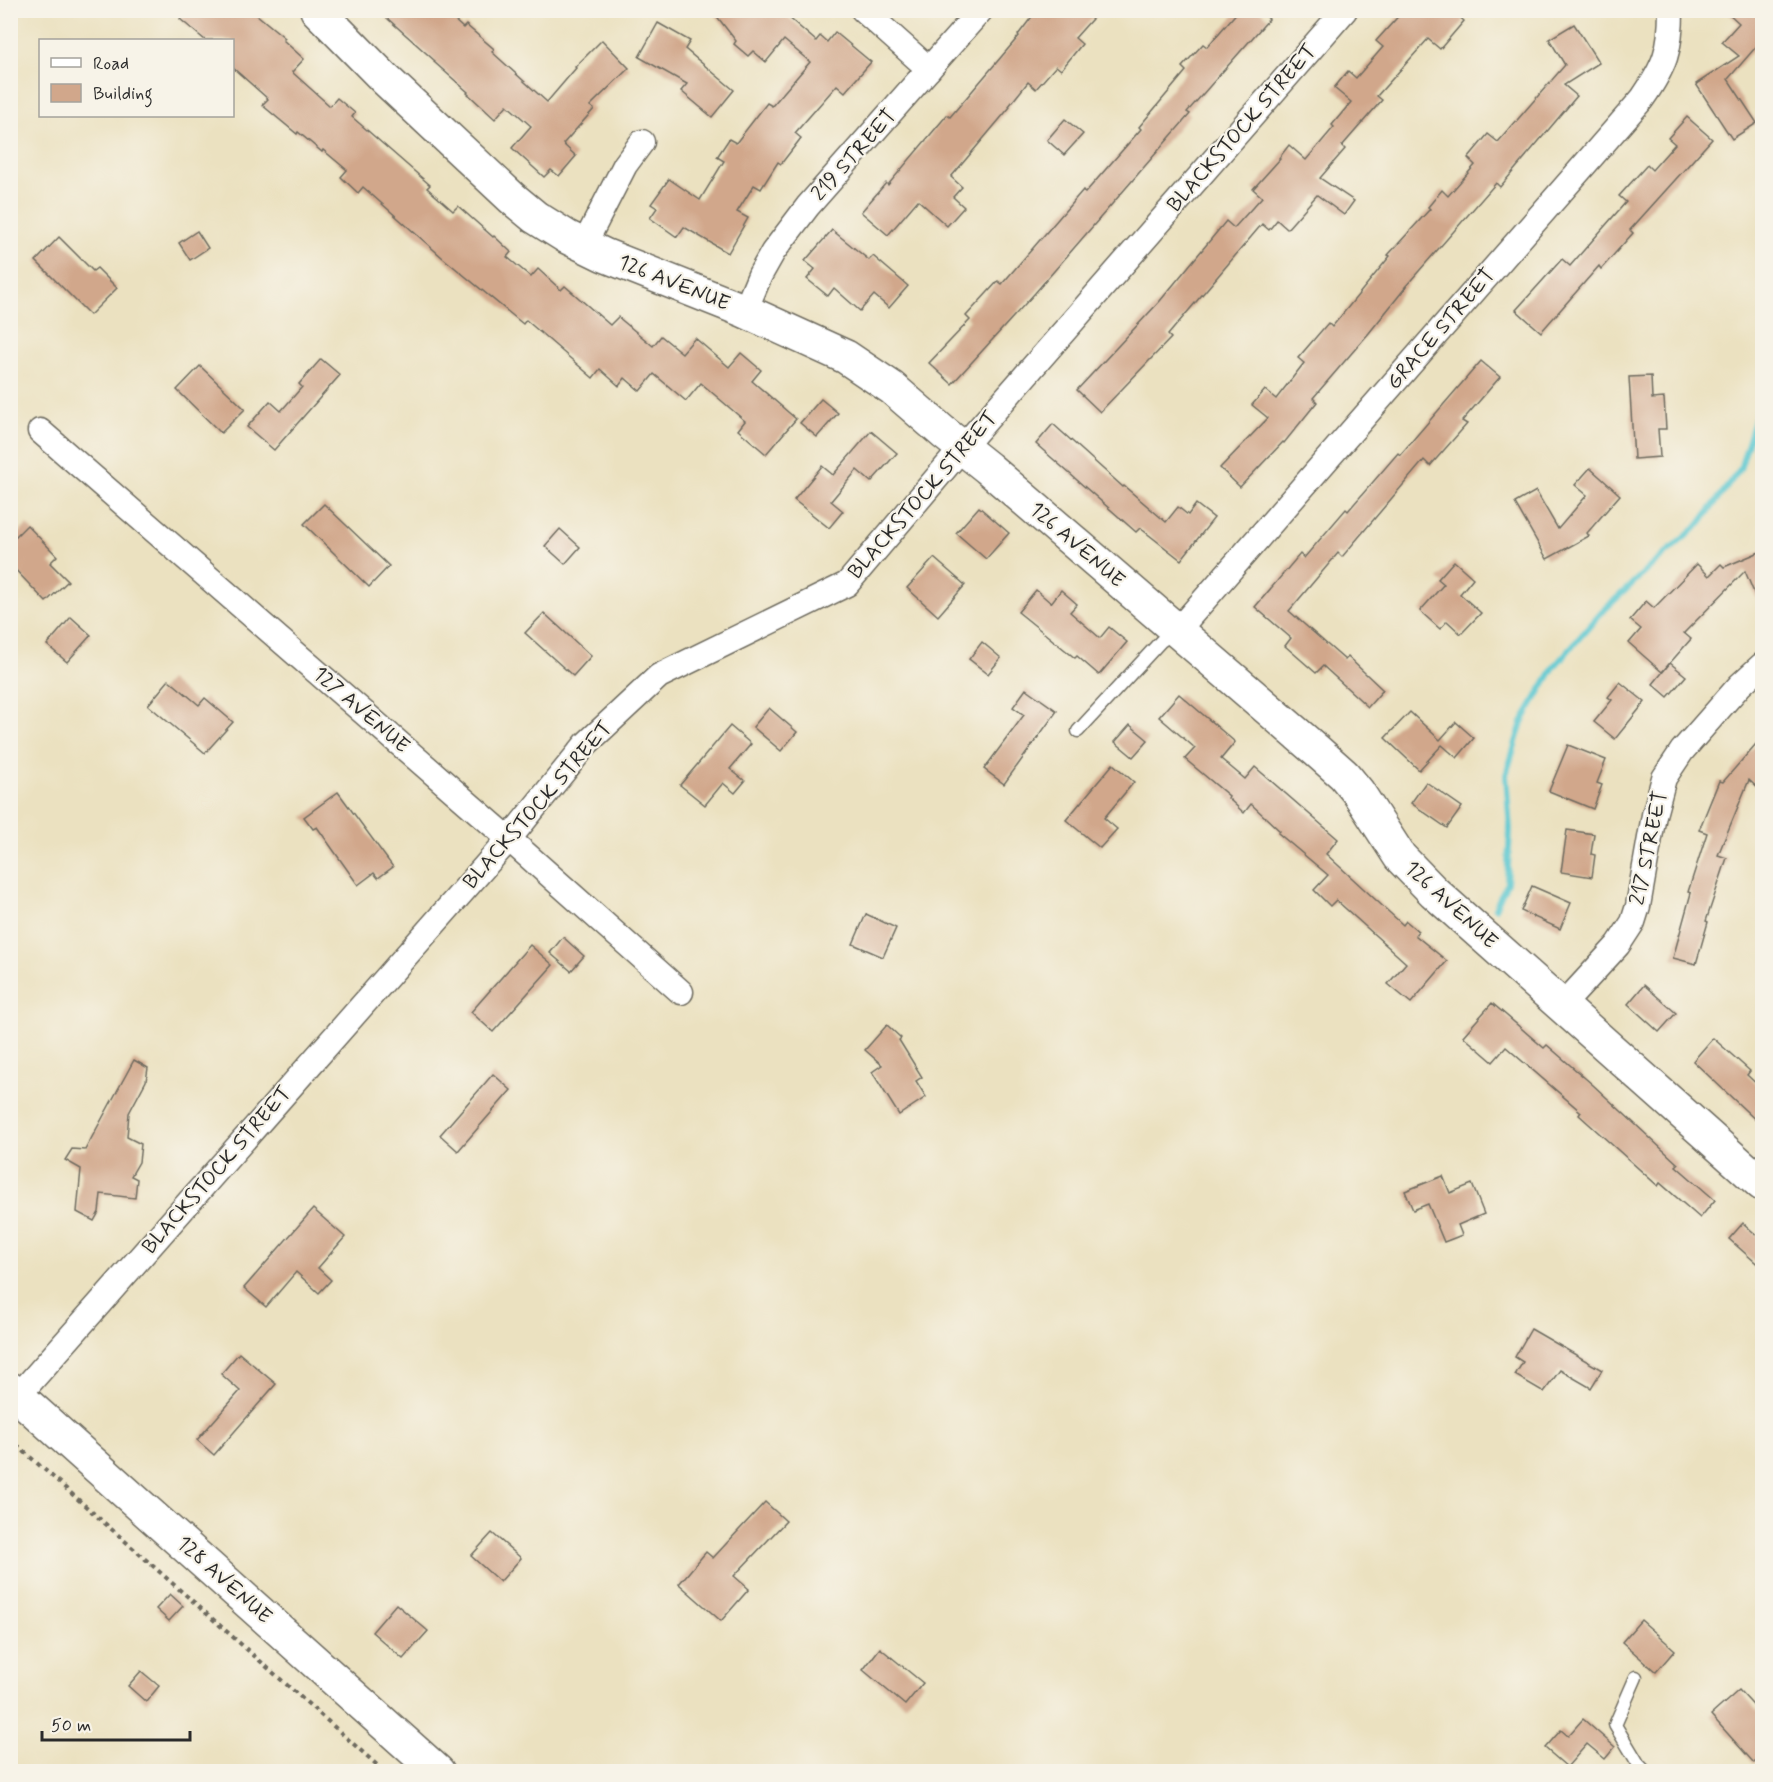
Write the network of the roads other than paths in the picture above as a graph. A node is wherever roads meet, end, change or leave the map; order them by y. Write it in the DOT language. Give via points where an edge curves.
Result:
graph roads {
  1 [pos="317,10"];
  2 [pos="863,10"];
  3 [pos="981,10"];
  4 [pos="1345,10"];
  5 [pos="1671,10"];
  6 [pos="929,69"];
  7 [pos="642,142"];
  8 [pos="584,245"];
  9 [pos="745,311"];
  10 [pos="40,430"];
  11 [pos="962,448"];
  12 [pos="1177,631"];
  13 [pos="1762,665"];
  14 [pos="1078,731"];
  15 [pos="509,839"];
  16 [pos="681,992"];
  17 [pos="1562,1006"];
  18 [pos="1762,1184"];
  19 [pos="14,1393"];
  20 [pos="1636,1677"];
  21 [pos="438,1772"];
  22 [pos="1646,1772"];
  1 -- 8 [label="street, 126 AVENUE" via="512,198 535,217"];
  2 -- 6 [label="street"];
  3 -- 6 [label="street, 219 STREET"];
  4 -- 11 [label="street, BLACKSTOCK STREET"];
  5 -- 12 [label="street, GRACE STREET" via="1666,59 1642,99"];
  6 -- 9 [label="street, 219 STREET" via="808,206 760,275"];
  7 -- 8 [label="street" via="625,165"];
  8 -- 9 [label="street, 126 AVENUE"];
  9 -- 11 [label="street, 126 AVENUE" via="846,357 892,387"];
  10 -- 15 [label="street, 127 AVENUE"];
  11 -- 12 [label="street, 126 AVENUE"];
  11 -- 15 [label="street, BLACKSTOCK STREET" via="847,584 658,676 586,744"];
  12 -- 14 [label="lane" via="1161,641"];
  12 -- 17 [label="street, 126 AVENUE" via="1344,775 1413,872"];
  13 -- 17 [label="street, 217 STREET" via="1740,685 1664,778 1633,922 1618,945"];
  15 -- 16 [label="street, 127 AVENUE"];
  15 -- 19 [label="street, BLACKSTOCK STREET"];
  17 -- 18 [label="street, 126 AVENUE"];
  19 -- 21 [label="street, 128 AVENUE"];
  20 -- 22 [label="lane" via="1615,1725"];
}
